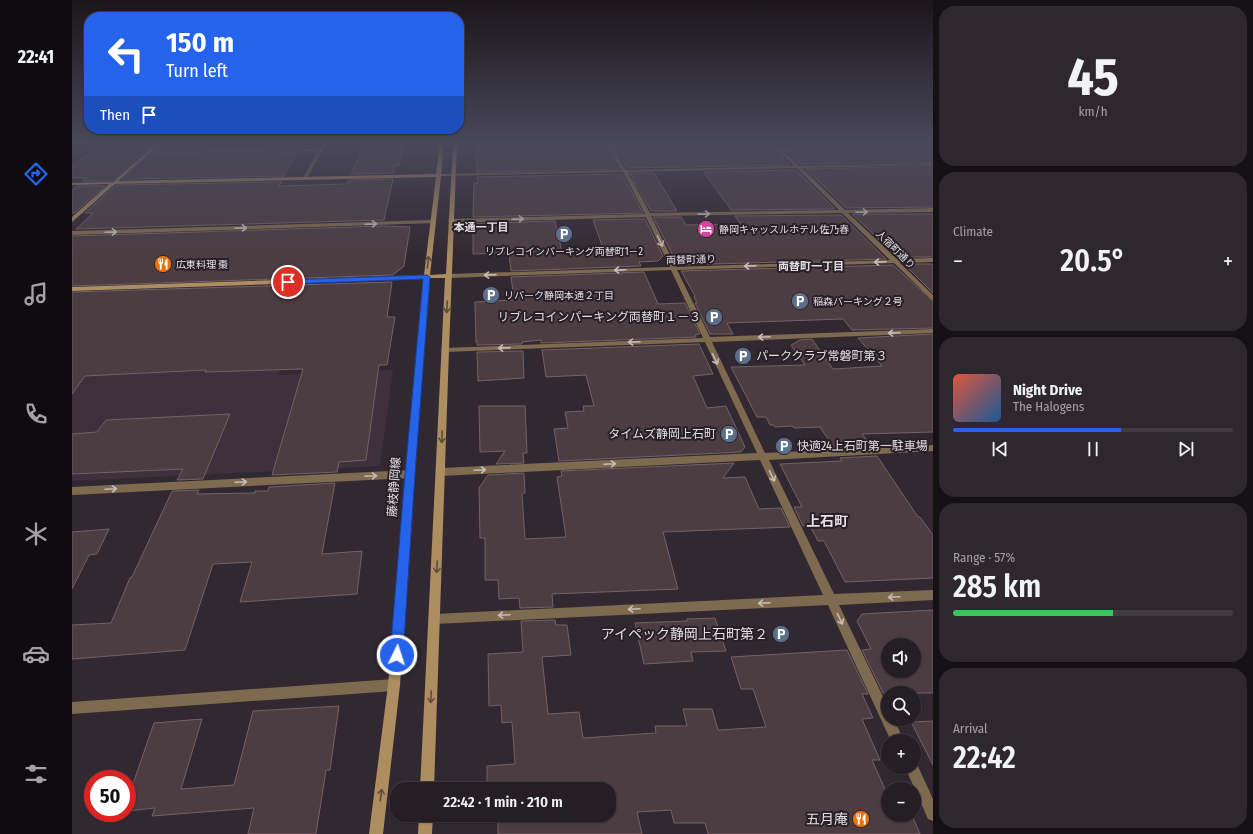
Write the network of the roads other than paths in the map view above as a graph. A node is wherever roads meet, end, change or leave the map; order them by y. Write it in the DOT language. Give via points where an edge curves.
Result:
graph roads {
  1 [pos="154,182"];
  2 [pos="443,182"];
  3 [pos="446,182"];
  4 [pos="632,182"];
  5 [pos="815,182"];
  6 [pos="112,183"];
  7 [pos="72,184"];
  8 [pos="933,210"];
  9 [pos="846,212"];
  10 [pos="648,215"];
  11 [pos="72,220"];
  12 [pos="451,221"];
  13 [pos="432,222"];
  14 [pos="72,233"];
  15 [pos="933,260"];
  16 [pos="896,262"];
  17 [pos="673,268"];
  18 [pos="449,276"];
  19 [pos="427,277"];
  20 [pos="72,289"];
  21 [pos="933,298"];
  22 [pos="933,332"];
  23 [pos="706,339"];
  24 [pos="445,350"];
  25 [pos="933,448"];
  26 [pos="763,456"];
  27 [pos="441,472"];
  28 [pos="410,474"];
  29 [pos="72,491"];
  30 [pos="933,595"];
  31 [pos="831,600"];
  32 [pos="435,619"];
  33 [pos="394,685"];
  34 [pos="72,708"];
  35 [pos="895,734"];
  36 [pos="914,774"];
  37 [pos="427,782"];
  38 [pos="933,814"];
  39 [pos="426,822"];
  40 [pos="376,834"];
  41 [pos="425,834"];
  1 -- 6 [label="main road"];
  2 -- 13 [label="main road, 藤枝静岡線"];
  3 -- 12 [label="main road, 藤枝静岡線"];
  4 -- 10 [label="street"];
  5 -- 9 [label="street, 人宿町通り"];
  6 -- 7 [label="main road"];
  6 -- 11 [label="main road"];
  9 -- 8 [label="street, one-way"];
  10 -- 9 [label="street, one-way"];
  9 -- 16 [label="street, 人宿町通り"];
  12 -- 10 [label="street, one-way"];
  10 -- 17 [label="street, one-way"];
  12 -- 18 [label="main road, 藤枝静岡線"];
  14 -- 13 [label="street, one-way"];
  19 -- 13 [label="main road, 藤枝静岡線, one-way"];
  15 -- 16 [label="street, 両替町通り"];
  16 -- 17 [label="street, 両替町通り, one-way"];
  16 -- 21 [label="street, 人宿町通り"];
  17 -- 18 [label="street, 両替町通り, one-way"];
  17 -- 23 [label="street"];
  18 -- 19 [label="main road"];
  18 -- 24 [label="main road, 藤枝静岡線, one-way"];
  19 -- 20 [label="main road"];
  19 -- 28 [label="main road, 藤枝静岡線"];
  22 -- 23 [label="street, one-way"];
  23 -- 24 [label="street, one-way"];
  23 -- 26 [label="street, one-way"];
  24 -- 27 [label="main road, 藤枝静岡線, one-way"];
  25 -- 26 [label="street"];
  27 -- 26 [label="street, one-way"];
  26 -- 31 [label="street, one-way"];
  27 -- 32 [label="main road, 藤枝静岡線, one-way"];
  29 -- 28 [label="street, one-way"];
  28 -- 33 [label="main road, 藤枝静岡線"];
  30 -- 31 [label="street, one-way"];
  31 -- 32 [label="street, one-way"];
  31 -- 35 [label="street, one-way"];
  32 -- 37 [label="main road, 藤枝静岡線, one-way"];
  33 -- 34 [label="street"];
  40 -- 33 [label="main road, 藤枝静岡線, one-way"];
  36 -- 38 [label="street"];
  39 -- 41 [label="main road"];
}
